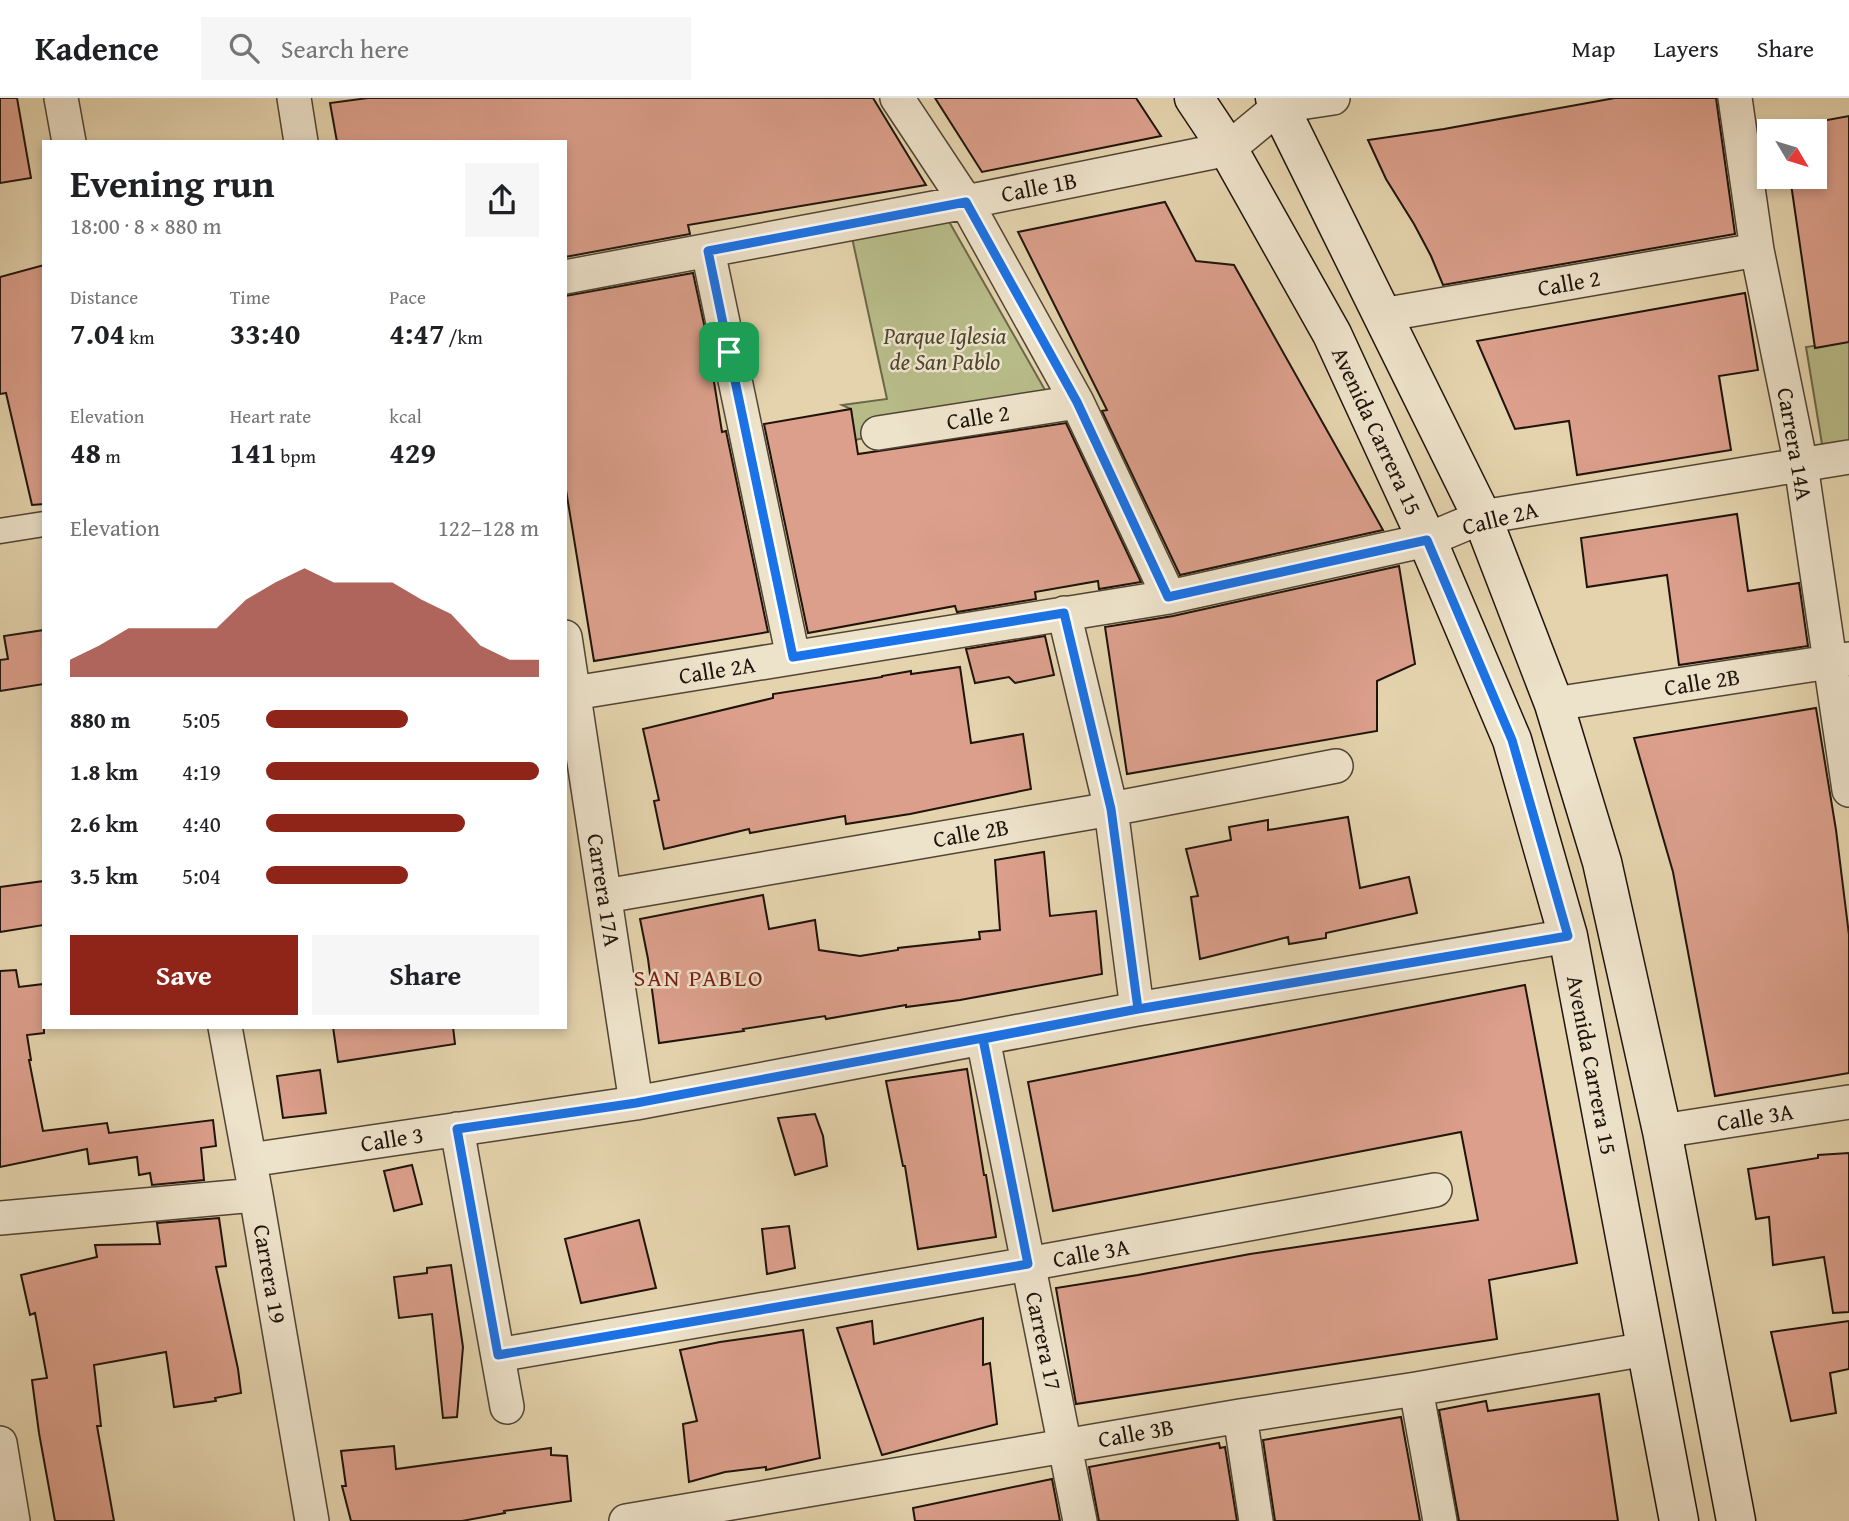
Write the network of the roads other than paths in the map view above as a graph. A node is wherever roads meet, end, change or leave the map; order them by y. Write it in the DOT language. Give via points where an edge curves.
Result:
graph roads {
  1 [pos="61,98"];
  2 [pos="294,98"];
  3 [pos="897,98"];
  4 [pos="1194,98"];
  5 [pos="1333,98"];
  6 [pos="1735,98"];
  7 [pos="1277,102"];
  8 [pos="69,140"];
  9 [pos="301,140"];
  10 [pos="1228,149"];
  11 [pos="966,202"];
  12 [pos="1757,250"];
  13 [pos="708,251"];
  14 [pos="567,276"];
  15 [pos="1382,315"];
  16 [pos="1077,402"];
  17 [pos="878,433"];
  18 [pos="1849,457"];
  19 [pos="1801,465"];
  20 [pos="1482,517"];
  21 [pos="42,524"];
  22 [pos="0,531"];
  23 [pos="1427,540"];
  24 [pos="1168,597"];
  25 [pos="1064,613"];
  26 [pos="567,649"];
  27 [pos="793,657"];
  28 [pos="1839,661"];
  29 [pos="574,693"];
  30 [pos="1554,704"];
  31 [pos="1336,766"];
  32 [pos="1849,790"];
  33 [pos="1111,809"];
  34 [pos="605,896"];
  35 [pos="1568,936"];
  36 [pos="1138,1009"];
  37 [pos="225,1029"];
  38 [pos="983,1039"];
  39 [pos="1849,1102"];
  40 [pos="636,1103"];
  41 [pos="457,1129"];
  42 [pos="1662,1131"];
  43 [pos="250,1160"];
  44 [pos="1434,1190"];
  45 [pos="256,1195"];
  46 [pos="0,1218"];
  47 [pos="1028,1264"];
  48 [pos="1646,1349"];
  49 [pos="498,1355"];
  50 [pos="1416,1389"];
  51 [pos="507,1407"];
  52 [pos="1240,1416"];
  53 [pos="0,1443"];
  54 [pos="1066,1445"];
  55 [pos="13,1521"];
  56 [pos="312,1521"];
  57 [pos="626,1521"];
  58 [pos="1080,1521"];
  59 [pos="1256,1521"];
  60 [pos="1440,1521"];
  61 [pos="1679,1521"];
  62 [pos="1736,1521"];
  1 -- 8 [label="street"];
  2 -- 9 [label="street"];
  3 -- 11 [label="street"];
  4 -- 10 [label="main road, Avenida Carrera 15"];
  5 -- 7 [label="street"];
  6 -- 12 [label="street, Carrera 14A"];
  7 -- 10 [label="street, Calle 1B"];
  7 -- 15 [label="main road"];
  10 -- 11 [label="street, Calle 1B"];
  10 -- 23 [label="main road, Avenida Carrera 15" via="1332,334"];
  11 -- 13 [label="street, Calle 1B"];
  11 -- 16 [label="street"];
  12 -- 15 [label="street, Calle 2"];
  12 -- 19 [label="street, Carrera 14A"];
  13 -- 14 [label="street, Calle 1B"];
  13 -- 27 [label="street"];
  15 -- 20 [label="main road"];
  16 -- 17 [label="street, Calle 2"];
  16 -- 24 [label="street"];
  18 -- 19 [label="street, Calle 2A"];
  19 -- 20 [label="street, Calle 2A"];
  19 -- 28 [label="street, Carrera 14A"];
  20 -- 23 [label="street, Calle 2A"];
  20 -- 30 [label="main road"];
  21 -- 22 [label="street"];
  23 -- 24 [label="street, Calle 2A"];
  23 -- 35 [label="main road, Avenida Carrera 15" via="1512,740"];
  24 -- 25 [label="street, Calle 2A"];
  25 -- 27 [label="street, Calle 2A"];
  25 -- 33 [label="street"];
  26 -- 29 [label="street, Carrera 17A"];
  27 -- 29 [label="street, Calle 2A"];
  28 -- 30 [label="street, Calle 2B"];
  28 -- 32 [label="street, Carrera 14A"];
  29 -- 34 [label="street, Carrera 17A"];
  30 -- 42 [label="main road" via="1602,862"];
  31 -- 33 [label="street, Calle 2B"];
  33 -- 34 [label="street, Calle 2B"];
  33 -- 36 [label="street"];
  34 -- 40 [label="street, Carrera 17A"];
  35 -- 36 [label="street, Calle 3"];
  35 -- 48 [label="main road, Avenida Carrera 15"];
  36 -- 38 [label="street, Calle 3"];
  37 -- 43 [label="street, Carrera 19"];
  38 -- 40 [label="street, Calle 3"];
  38 -- 47 [label="street, Carrera 17"];
  39 -- 42 [label="street, Calle 3A"];
  40 -- 41 [label="street, Calle 3"];
  41 -- 43 [label="street, Calle 3"];
  41 -- 49 [label="street"];
  42 -- 62 [label="main road"];
  43 -- 45 [label="street, Carrera 19"];
  44 -- 47 [label="street, Calle 3A"];
  45 -- 46 [label="street"];
  45 -- 56 [label="street, Carrera 19"];
  47 -- 49 [label="street, Calle 3A"];
  47 -- 54 [label="street, Carrera 17"];
  48 -- 50 [label="street, Calle 3B"];
  48 -- 61 [label="main road, Avenida Carrera 15"];
  49 -- 51 [label="street"];
  50 -- 52 [label="street, Calle 3B"];
  50 -- 60 [label="street"];
  52 -- 54 [label="street, Calle 3B"];
  52 -- 59 [label="street"];
  53 -- 55 [label="street"];
  54 -- 57 [label="street, Calle 3B"];
  54 -- 58 [label="street, Carrera 17"];
}
